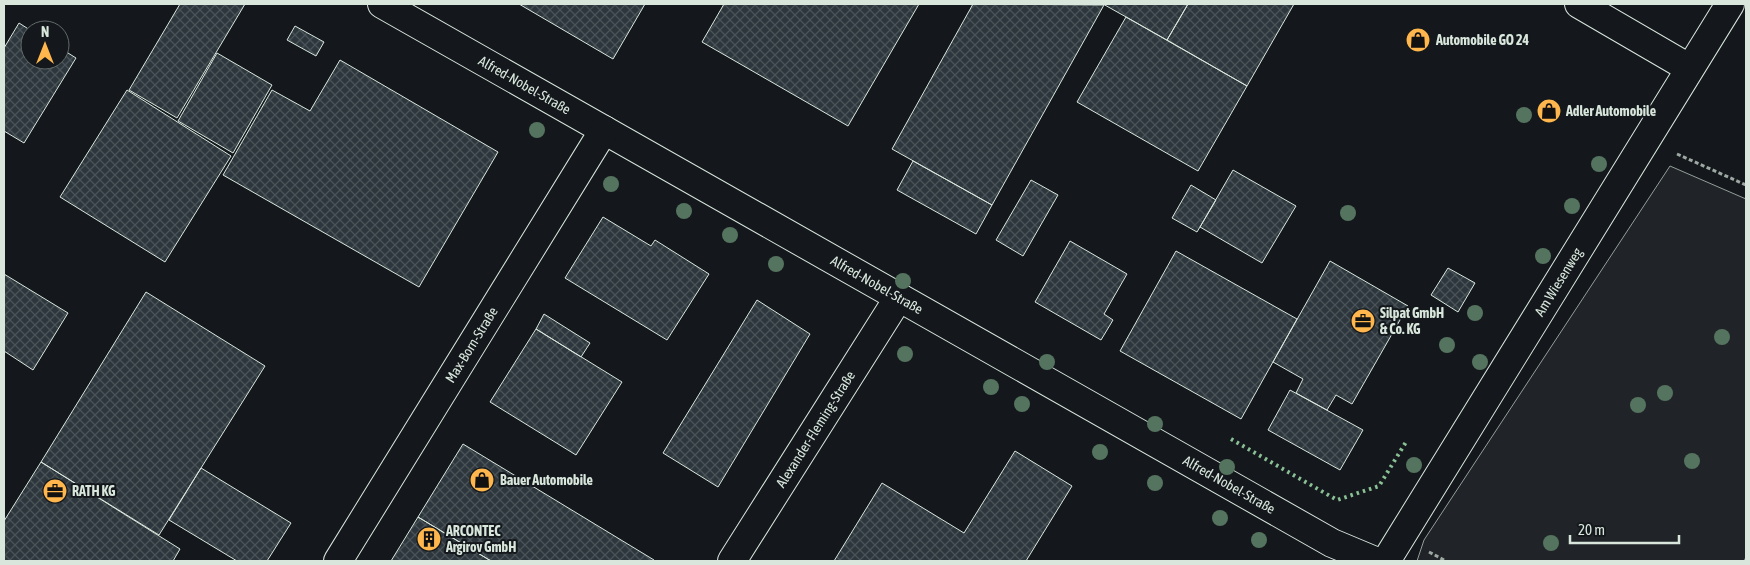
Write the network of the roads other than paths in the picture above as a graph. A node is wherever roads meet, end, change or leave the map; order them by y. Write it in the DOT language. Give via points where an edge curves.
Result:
graph roads {
  1 [pos="382,4"];
  2 [pos="1579,4"];
  3 [pos="1730,4"];
  4 [pos="1689,68"];
  5 [pos="604,130"];
  6 [pos="898,297"];
  7 [pos="338,561"];
  8 [pos="732,561"];
  9 [pos="1375,561"];
  10 [pos="1386,561"];
  1 -- 5 [label="street, Alfred-Nobel-Straße"];
  2 -- 4 [label="street"];
  3 -- 4 [label="street, Am Wiesenweg"];
  4 -- 10 [label="street, Am Wiesenweg"];
  5 -- 6 [label="street, Alfred-Nobel-Straße"];
  5 -- 7 [label="street, Max-Born-Straße"];
  6 -- 8 [label="street, Alexander-Fleming-Straße"];
  6 -- 9 [label="street, Alfred-Nobel-Straße" via="1332,543"];
}
